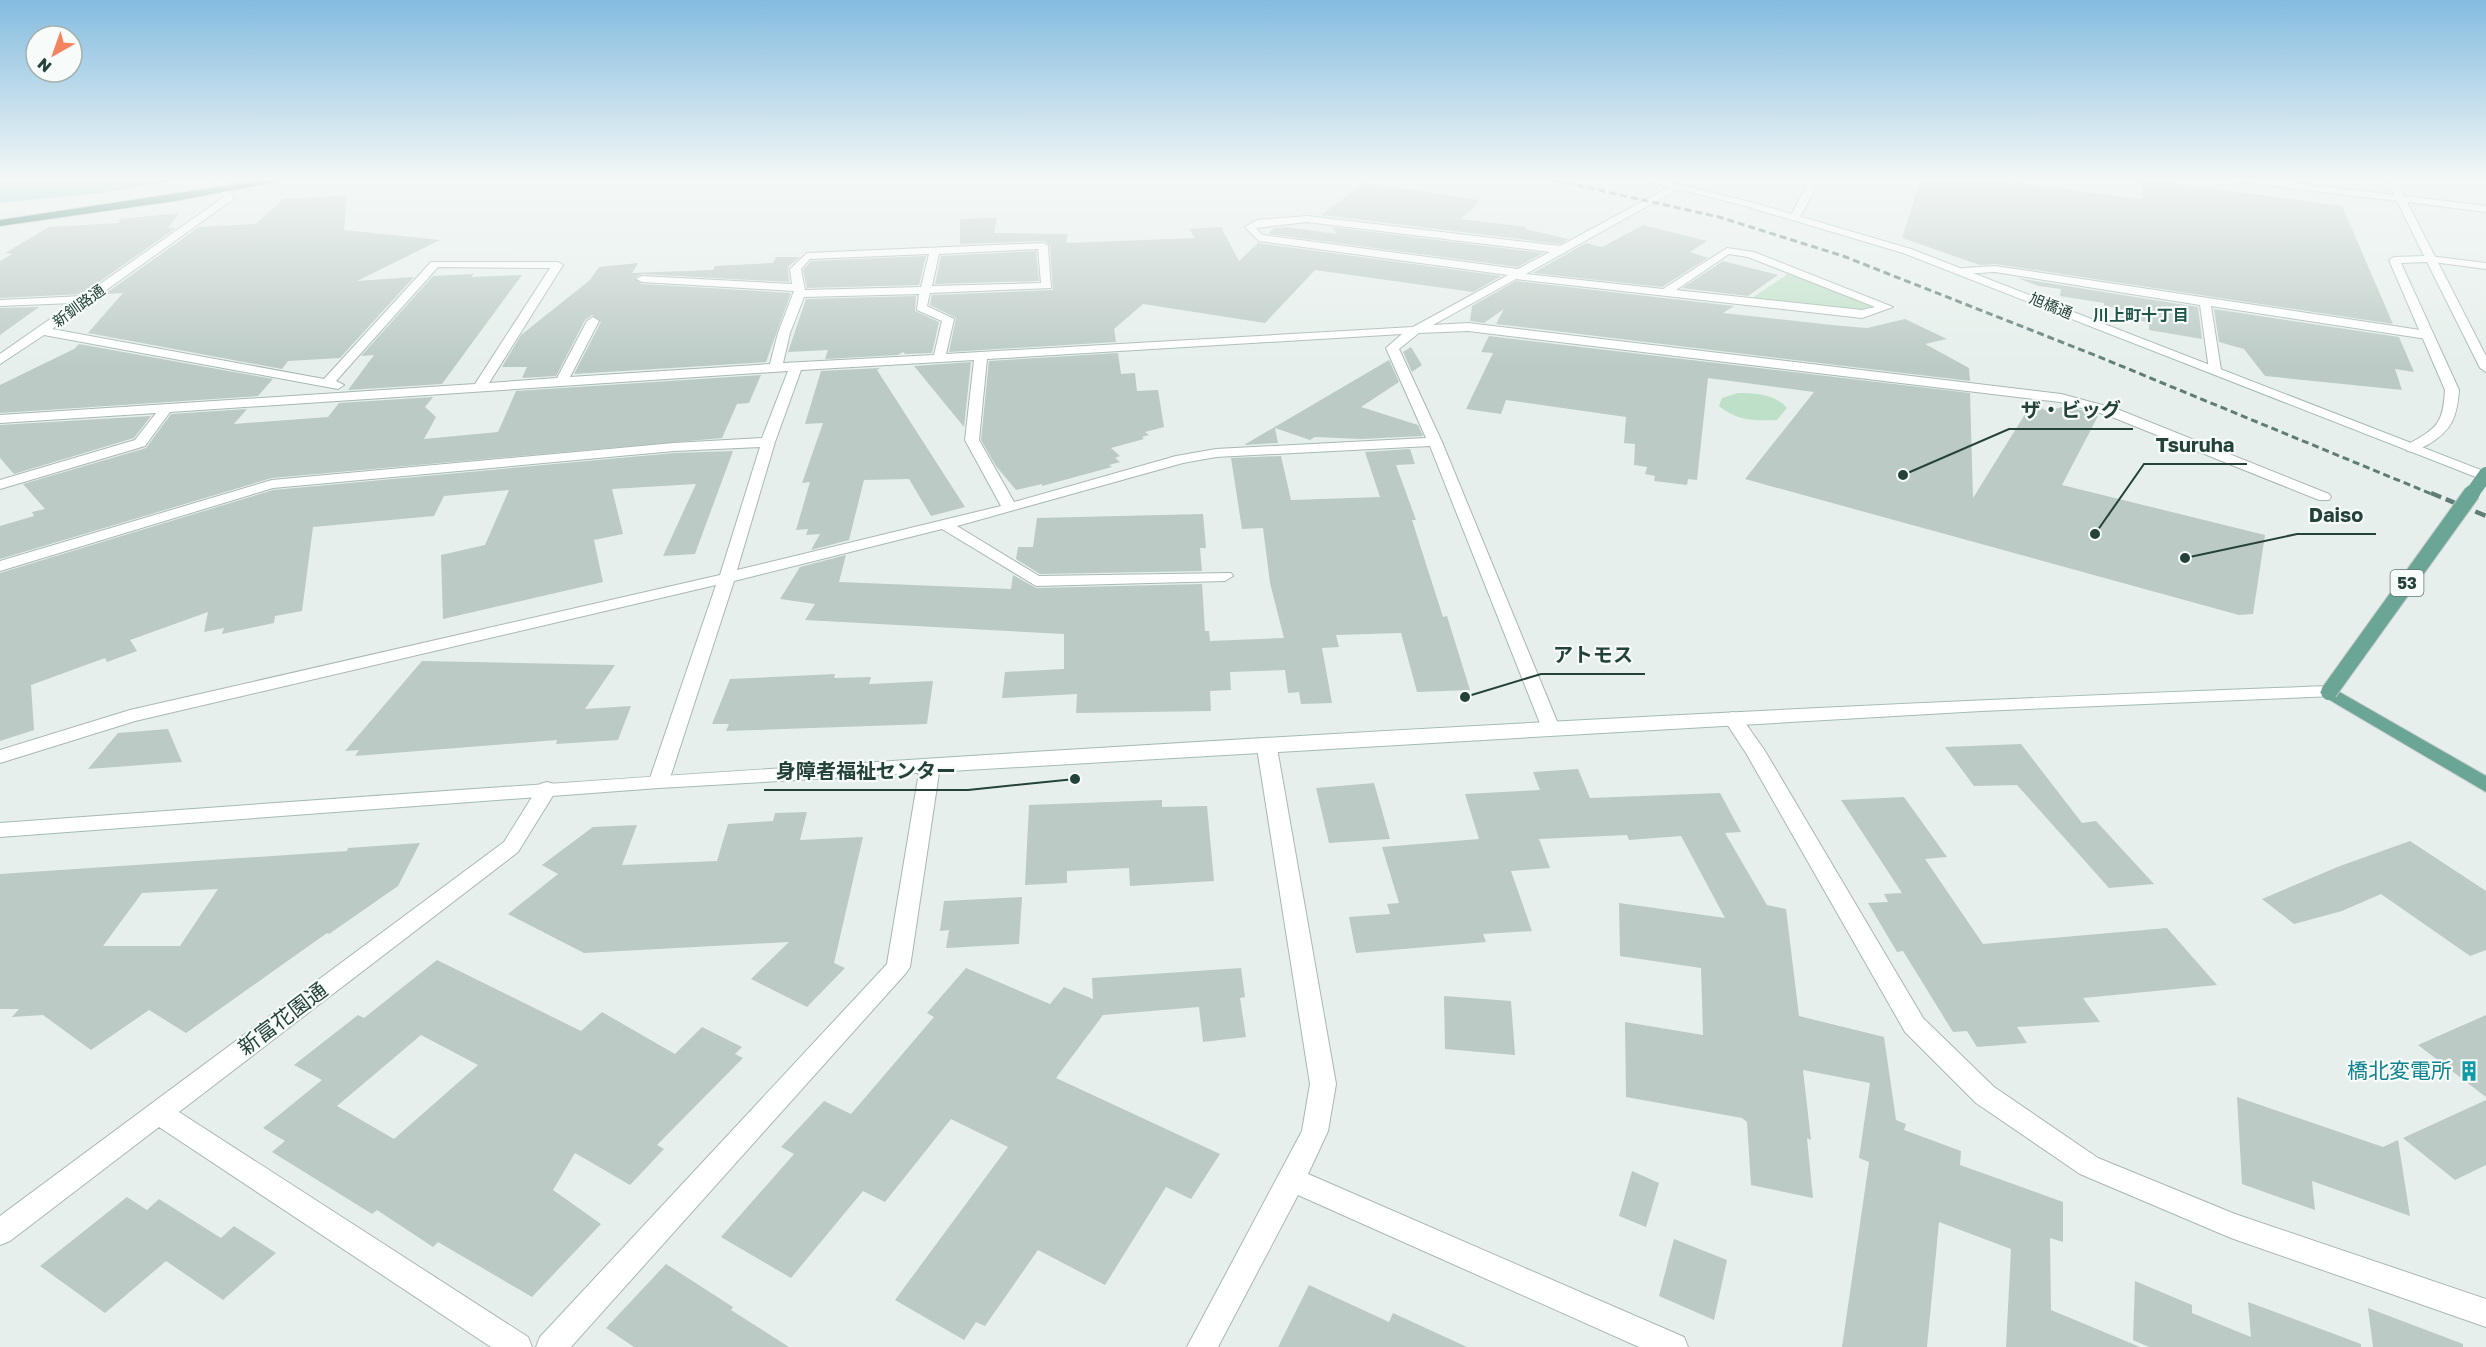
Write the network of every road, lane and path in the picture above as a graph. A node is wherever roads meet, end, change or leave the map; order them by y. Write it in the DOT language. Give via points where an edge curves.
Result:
graph roads {
  1 [pos="169,241"];
  2 [pos="1279,241"];
  3 [pos="1488,241"];
  4 [pos="1579,241"];
  5 [pos="1869,241"];
  6 [pos="2420,241"];
  7 [pos="935,250"];
  8 [pos="1563,250"];
  9 [pos="2429,259"];
  10 [pos="2481,266"];
  11 [pos="1963,271"];
  12 [pos="1519,275"];
  13 [pos="642,279"];
  14 [pos="2486,282"];
  15 [pos="926,290"];
  16 [pos="799,291"];
  17 [pos="1664,292"];
  18 [pos="88,299"];
  19 [pos="2205,302"];
  20 [pos="0,303"];
  21 [pos="593,321"];
  22 [pos="1416,330"];
  23 [pos="45,331"];
  24 [pos="2427,335"];
  25 [pos="981,356"];
  26 [pos="939,358"];
  27 [pos="0,360"];
  28 [pos="796,366"];
  29 [pos="776,368"];
  30 [pos="2486,368"];
  31 [pos="2215,370"];
  32 [pos="561,382"];
  33 [pos="327,383"];
  34 [pos="479,388"];
  35 [pos="381,393"];
  36 [pos="166,408"];
  37 [pos="0,419"];
  38 [pos="768,442"];
  39 [pos="1435,442"];
  40 [pos="2412,448"];
  41 [pos="2486,476"];
  42 [pos="0,485"];
  43 [pos="2324,497"];
  44 [pos="1010,508"];
  45 [pos="944,524"];
  46 [pos="0,566"];
  47 [pos="1226,576"];
  48 [pos="727,578"];
  49 [pos="2329,692"];
  50 [pos="1732,718"];
  51 [pos="1552,731"];
  52 [pos="1267,748"];
  53 [pos="0,757"];
  54 [pos="930,766"];
  55 [pos="659,781"];
  56 [pos="2486,785"];
  57 [pos="547,789"];
  58 [pos="0,830"];
  59 [pos="159,1113"];
  60 [pos="1292,1180"];
  61 [pos="0,1232"];
  62 [pos="2486,1313"];
  63 [pos="516,1347"];
  64 [pos="551,1347"];
  65 [pos="1202,1347"];
  66 [pos="1673,1347"];
  1 -- 18 [label="street, 新釧路通"];
  2 -- 12 [label="street"];
  3 -- 8 [label="street"];
  4 -- 8 [label="street"];
  5 -- 11 [label="street, 旭橋通"];
  6 -- 9 [label="street"];
  7 -- 15 [label="street"];
  7 -- 15 [label="street" via="1043,246 1047,286"];
  7 -- 16 [label="street" via="807,256 795,269"];
  8 -- 12 [label="street"];
  9 -- 10 [label="street"];
  9 -- 24 [label="street" via="2394,260"];
  9 -- 30 [label="street"];
  10 -- 14 [label="street"];
  11 -- 19 [label="street" via="1995,269"];
  11 -- 31 [label="street, 旭橋通"];
  12 -- 17 [label="street"];
  12 -- 22 [label="street"];
  13 -- 16 [label="street"];
  15 -- 16 [label="street"];
  15 -- 26 [label="street" via="921,308 948,319"];
  16 -- 29 [label="street"];
  17 -- 17 [label="street" via="1862,314 1887,307 1749,254 1727,251"];
  18 -- 20 [label="street"];
  18 -- 23 [label="street, 新釧路通"];
  19 -- 24 [label="street"];
  19 -- 31 [label="street"];
  21 -- 32 [label="street"];
  22 -- 25 [label="street"];
  22 -- 39 [label="street" via="1392,348"];
  22 -- 43 [label="street" via="1468,327 2061,398 2112,412"];
  23 -- 27 [label="street, 新釧路通"];
  23 -- 33 [label="street"];
  24 -- 40 [label="street" via="2452,390 2452,415 2444,431"];
  25 -- 26 [label="street"];
  25 -- 44 [label="street" via="972,440"];
  26 -- 28 [label="street"];
  28 -- 29 [label="street"];
  28 -- 38 [label="street"];
  29 -- 32 [label="street"];
  31 -- 40 [label="street, 旭橋通"];
  32 -- 34 [label="street"];
  33 -- 34 [label="street" via="435,264 558,266"];
  33 -- 35 [label="street"];
  34 -- 35 [label="street"];
  35 -- 36 [label="street"];
  36 -- 37 [label="street"];
  36 -- 42 [label="street" via="140,443"];
  38 -- 46 [label="street" via="273,484"];
  38 -- 48 [label="street"];
  39 -- 44 [label="street" via="1216,453 1181,459"];
  39 -- 51 [label="street"];
  40 -- 41 [label="street, 旭橋通"];
  41 -- 49 [label="main road, 53, bridge"];
  44 -- 45 [label="street"];
  45 -- 47 [label="street" via="1036,581"];
  45 -- 48 [label="street"];
  48 -- 53 [label="street" via="130,716"];
  48 -- 55 [label="street"];
  49 -- 50 [label="street"];
  49 -- 56 [label="main road"];
  50 -- 51 [label="street"];
  50 -- 62 [label="street" via="1914,1025 1985,1095 2089,1166 2231,1225"];
  51 -- 52 [label="street"];
  52 -- 54 [label="street"];
  52 -- 60 [label="street" via="1323,1084 1315,1131"];
  54 -- 55 [label="street"];
  54 -- 64 [label="street" via="898,967"];
  55 -- 57 [label="street"];
  57 -- 58 [label="street"];
  57 -- 59 [label="street, 新富花園通" via="511,847"];
  59 -- 61 [label="street, 新富花園通"];
  59 -- 63 [label="street"];
  60 -- 65 [label="street"];
  60 -- 66 [label="street"];
}
